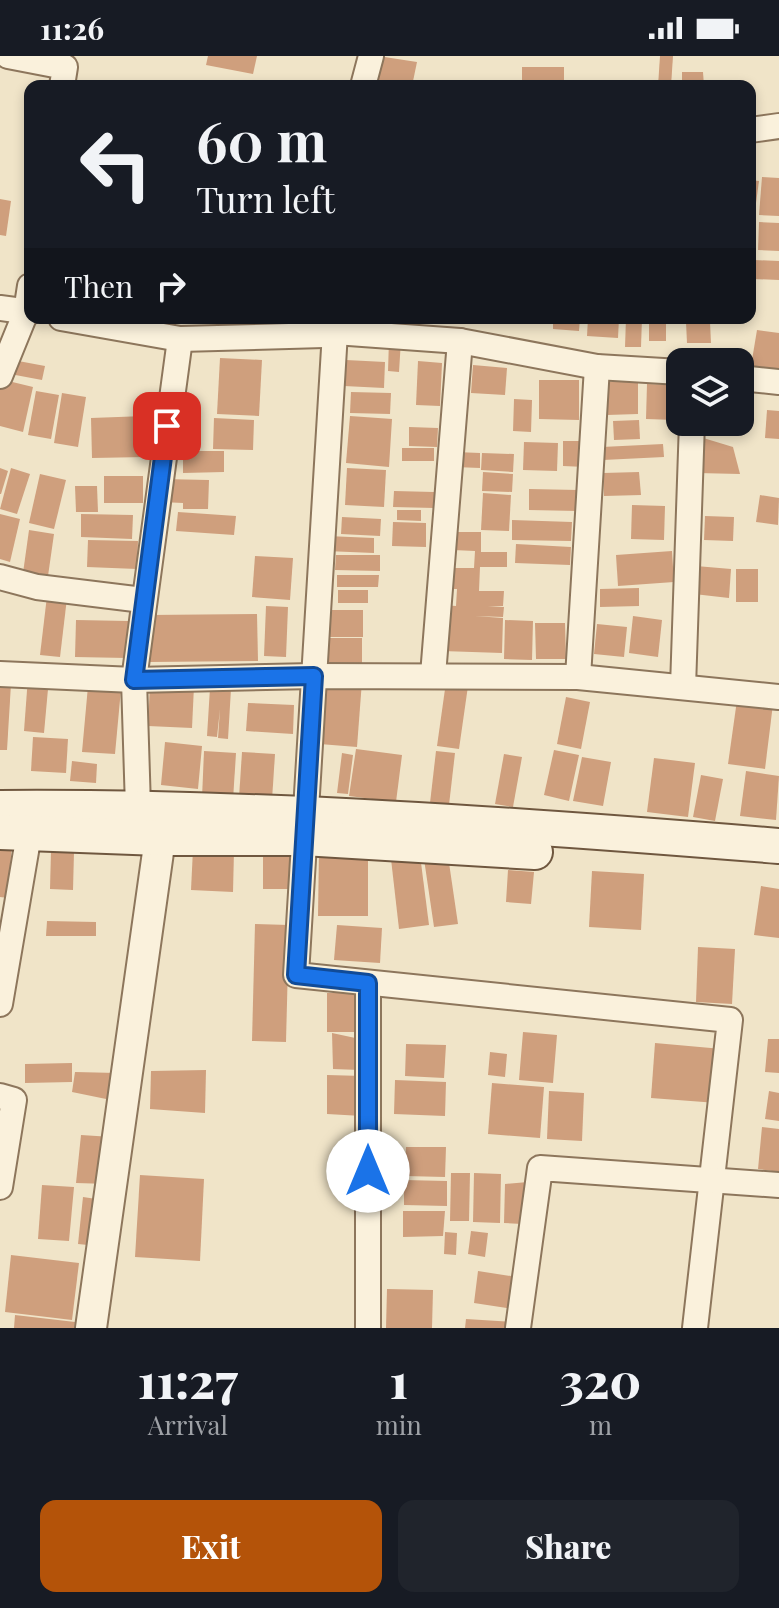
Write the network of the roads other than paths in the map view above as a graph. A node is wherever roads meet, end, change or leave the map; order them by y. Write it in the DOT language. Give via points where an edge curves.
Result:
graph roads {
  1 [pos="8,56"];
  2 [pos="371,56"];
  3 [pos="66,70"];
  4 [pos="365,80"];
  5 [pos="779,126"];
  6 [pos="756,129"];
  7 [pos="0,308"];
  8 [pos="24,311"];
  9 [pos="24,321"];
  10 [pos="95,324"];
  11 [pos="328,328"];
  12 [pos="180,339"];
  13 [pos="460,341"];
  14 [pos="597,367"];
  15 [pos="666,371"];
  16 [pos="0,376"];
  17 [pos="754,379"];
  18 [pos="779,382"];
  19 [pos="692,436"];
  20 [pos="0,577"];
  21 [pos="143,600"];
  22 [pos="0,674"];
  23 [pos="433,675"];
  24 [pos="314,676"];
  25 [pos="578,677"];
  26 [pos="134,680"];
  27 [pos="683,687"];
  28 [pos="779,697"];
  29 [pos="138,807"];
  30 [pos="0,808"];
  31 [pos="304,826"];
  32 [pos="14,833"];
  33 [pos="160,838"];
  34 [pos="779,846"];
  35 [pos="779,870"];
  36 [pos="368,983"];
  37 [pos="0,1004"];
  38 [pos="0,1096"];
  39 [pos="712,1180"];
  40 [pos="779,1185"];
  41 [pos="0,1187"];
  42 [pos="91,1328"];
  43 [pos="368,1328"];
  44 [pos="518,1328"];
  45 [pos="695,1328"];
  1 -- 3 [label="street"];
  2 -- 4 [label="street"];
  5 -- 6 [label="street"];
  7 -- 8 [label="street"];
  9 -- 16 [label="street"];
  10 -- 12 [label="street"];
  11 -- 12 [label="street"];
  11 -- 13 [label="street"];
  11 -- 24 [label="street"];
  12 -- 21 [label="street"];
  13 -- 14 [label="street"];
  13 -- 23 [label="street"];
  14 -- 15 [label="street"];
  14 -- 25 [label="street"];
  17 -- 18 [label="street"];
  19 -- 27 [label="street"];
  20 -- 21 [label="street"];
  21 -- 26 [label="street"];
  22 -- 26 [label="street"];
  23 -- 24 [label="street"];
  23 -- 25 [label="street"];
  24 -- 26 [label="street"];
  24 -- 31 [label="street"];
  25 -- 27 [label="street"];
  26 -- 29 [label="street"];
  27 -- 28 [label="street"];
  29 -- 30 [label="main road"];
  29 -- 31 [label="main road"];
  31 -- 33 [label="main road"];
  31 -- 34 [label="main road"];
  31 -- 35 [label="main road"];
  31 -- 36 [label="street" via="296,975"];
  32 -- 33 [label="main road"];
  32 -- 37 [label="street"];
  33 -- 42 [label="street"];
  36 -- 39 [label="street" via="730,1020"];
  36 -- 43 [label="street"];
  38 -- 41 [label="street" via="14,1100"];
  39 -- 40 [label="street"];
  39 -- 44 [label="street" via="540,1168"];
  39 -- 45 [label="street"];
}
